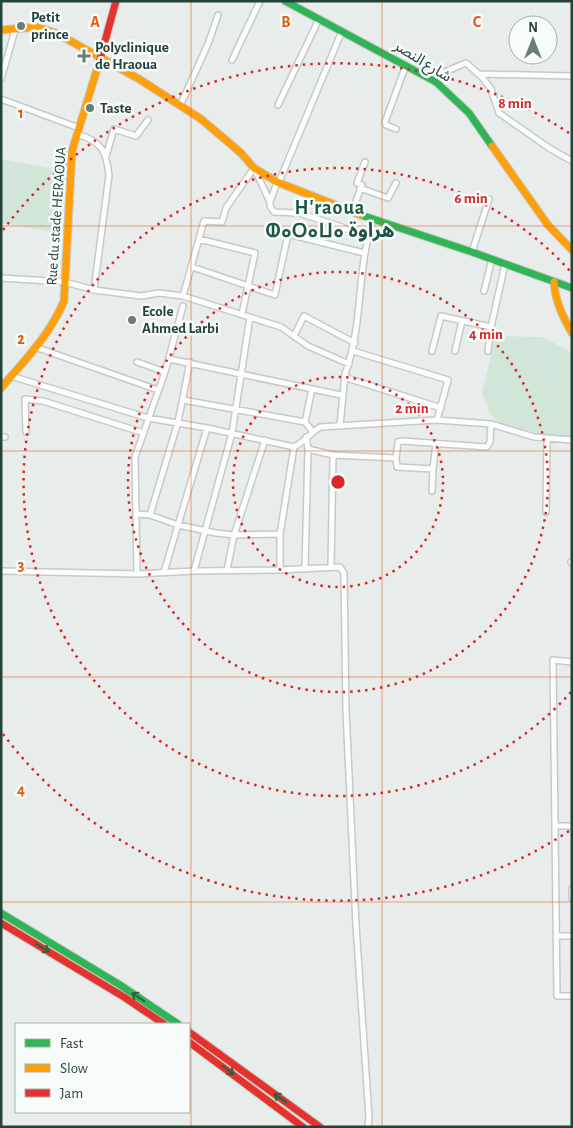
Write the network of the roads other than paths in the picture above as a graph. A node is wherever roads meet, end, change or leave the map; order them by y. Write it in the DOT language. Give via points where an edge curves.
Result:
graph roads {
  1 [pos="116,1"];
  2 [pos="260,1"];
  3 [pos="285,1"];
  4 [pos="218,15"];
  5 [pos="320,19"];
  6 [pos="1,30"];
  7 [pos="15,30"];
  8 [pos="342,31"];
  9 [pos="101,58"];
  10 [pos="232,60"];
  11 [pos="406,65"];
  12 [pos="3,66"];
  13 [pos="479,74"];
  14 [pos="572,76"];
  15 [pos="1,79"];
  16 [pos="436,82"];
  17 [pos="1,99"];
  18 [pos="278,105"];
  19 [pos="180,106"];
  20 [pos="148,120"];
  21 [pos="396,129"];
  22 [pos="78,131"];
  23 [pos="106,157"];
  24 [pos="572,161"];
  25 [pos="364,162"];
  26 [pos="254,168"];
  27 [pos="278,182"];
  28 [pos="396,183"];
  29 [pos="360,188"];
  30 [pos="489,199"];
  31 [pos="270,202"];
  32 [pos="352,212"];
  33 [pos="373,220"];
  34 [pos="199,239"];
  35 [pos="367,239"];
  36 [pos="572,250"];
  37 [pos="472,252"];
  38 [pos="364,253"];
  39 [pos="492,259"];
  40 [pos="505,264"];
  41 [pos="192,267"];
  42 [pos="1,278"];
  43 [pos="65,282"];
  44 [pos="554,282"];
  45 [pos="248,287"];
  46 [pos="572,288"];
  47 [pos="94,290"];
  48 [pos="484,291"];
  49 [pos="184,296"];
  50 [pos="183,306"];
  51 [pos="242,314"];
  52 [pos="250,317"];
  53 [pos="462,321"];
  54 [pos="491,327"];
  55 [pos="572,333"];
  56 [pos="294,336"];
  57 [pos="355,342"];
  58 [pos="35,346"];
  59 [pos="455,350"];
  60 [pos="353,351"];
  61 [pos="432,351"];
  62 [pos="488,351"];
  63 [pos="169,360"];
  64 [pos="137,362"];
  65 [pos="190,363"];
  66 [pos="349,364"];
  67 [pos="165,372"];
  68 [pos="241,374"];
  69 [pos="345,374"];
  70 [pos="11,376"];
  71 [pos="1,388"];
  72 [pos="312,389"];
  73 [pos="158,390"];
  74 [pos="341,395"];
  75 [pos="183,400"];
  76 [pos="441,408"];
  77 [pos="236,409"];
  78 [pos="148,418"];
  79 [pos="437,420"];
  80 [pos="178,422"];
  81 [pos="305,422"];
  82 [pos="491,424"];
  83 [pos="340,426"];
  84 [pos="207,428"];
  85 [pos="26,432"];
  86 [pos="313,432"];
  87 [pos="144,433"];
  88 [pos="232,433"];
  89 [pos="306,437"];
  90 [pos="547,438"];
  91 [pos="265,440"];
  92 [pos="572,440"];
  93 [pos="436,443"];
  94 [pos="294,447"];
  95 [pos="308,449"];
  96 [pos="333,455"];
  97 [pos="396,458"];
  98 [pos="433,469"];
  99 [pos="432,492"];
  100 [pos="546,512"];
  101 [pos="137,514"];
  102 [pos="150,515"];
  103 [pos="178,524"];
  104 [pos="206,531"];
  105 [pos="280,534"];
  106 [pos="234,535"];
  107 [pos="331,567"];
  108 [pos="305,569"];
  109 [pos="227,570"];
  110 [pos="280,570"];
  111 [pos="1,571"];
  112 [pos="194,571"];
  113 [pos="164,572"];
  114 [pos="136,574"];
  115 [pos="572,662"];
  116 [pos="556,826"];
  117 [pos="572,826"];
  118 [pos="572,889"];
  119 [pos="572,898"];
  120 [pos="1,913"];
  121 [pos="1,923"];
  122 [pos="557,936"];
  123 [pos="572,936"];
  124 [pos="572,996"];
  125 [pos="162,1023"];
  126 [pos="177,1023"];
  127 [pos="190,1033"];
  128 [pos="190,1043"];
  129 [pos="303,1127"];
  130 [pos="320,1127"];
  131 [pos="368,1127"];
  1 -- 9 [label="main road, Rue du stade HERAOUA"];
  2 -- 10 [label="street"];
  3 -- 5 [label="main road, شارع النصر"];
  4 -- 19 [label="street"];
  5 -- 8 [label="main road, شارع النصر"];
  5 -- 18 [label="street"];
  6 -- 7 [label="main road"];
  7 -- 9 [label="main road" via="41,28"];
  7 -- 12 [label="street"];
  8 -- 11 [label="main road, شارع النصر"];
  8 -- 27 [label="street"];
  9 -- 19 [label="main road"];
  9 -- 22 [label="main road, Rue du stade HERAOUA"];
  11 -- 16 [label="main road, شارع النصر"];
  11 -- 21 [label="street" via="386,122"];
  12 -- 15 [label="street"];
  13 -- 14 [label="street"];
  13 -- 16 [label="street" via="466,63 442,73"];
  13 -- 24 [label="street" via="491,89 499,113"];
  16 -- 36 [label="main road, شارع النصر" via="469,113 548,225"];
  17 -- 22 [label="street"];
  19 -- 26 [label="main road" via="217,131"];
  20 -- 23 [label="street" via="136,136 114,129"];
  22 -- 23 [label="street" via="103,148"];
  22 -- 43 [label="main road, Rue du stade HERAOUA" via="70,172"];
  23 -- 47 [label="street" via="109,175"];
  25 -- 29 [label="street" via="357,183 362,185"];
  26 -- 27 [label="main road"];
  26 -- 31 [label="street"];
  26 -- 34 [label="street" via="226,208 222,222 204,221"];
  27 -- 31 [label="street"];
  27 -- 32 [label="main road"];
  28 -- 29 [label="street" via="388,198"];
  29 -- 32 [label="street"];
  30 -- 37 [label="street"];
  31 -- 35 [label="street" via="274,212 299,213"];
  32 -- 33 [label="main road"];
  33 -- 35 [label="street"];
  33 -- 37 [label="main road"];
  34 -- 41 [label="street"];
  34 -- 45 [label="street" via="255,253"];
  35 -- 38 [label="street"];
  37 -- 39 [label="main road"];
  38 -- 45 [label="street" via="288,234 276,295"];
  38 -- 57 [label="street"];
  39 -- 40 [label="main road"];
  39 -- 48 [label="street"];
  40 -- 44 [label="main road"];
  40 -- 54 [label="street"];
  41 -- 45 [label="street"];
  41 -- 49 [label="street"];
  42 -- 43 [label="street"];
  43 -- 47 [label="street"];
  43 -- 58 [label="main road, Rue du stade HERAOUA" via="60,312"];
  44 -- 46 [label="main road"];
  44 -- 55 [label="main road" via="563,318"];
  45 -- 51 [label="street"];
  47 -- 49 [label="street" via="142,296 159,293"];
  49 -- 51 [label="street"];
  50 -- 63 [label="street"];
  51 -- 52 [label="street"];
  52 -- 56 [label="street" via="282,327"];
  52 -- 68 [label="street"];
  53 -- 54 [label="street"];
  53 -- 59 [label="street"];
  53 -- 61 [label="street" via="441,316"];
  54 -- 62 [label="street"];
  56 -- 57 [label="street" via="304,316"];
  56 -- 66 [label="street" via="308,346"];
  57 -- 60 [label="street"];
  58 -- 70 [label="main road, Rue du stade HERAOUA"];
  58 -- 73 [label="street"];
  60 -- 66 [label="street"];
  60 -- 76 [label="street" via="448,380"];
  63 -- 65 [label="street"];
  63 -- 67 [label="street"];
  64 -- 67 [label="street"];
  65 -- 68 [label="street"];
  65 -- 75 [label="street"];
  66 -- 69 [label="street"];
  67 -- 73 [label="street"];
  68 -- 72 [label="street"];
  68 -- 77 [label="street"];
  69 -- 76 [label="street" via="347,378"];
  69 -- 83 [label="street"];
  70 -- 71 [label="main road, Rue du stade HERAOUA"];
  70 -- 78 [label="street"];
  72 -- 74 [label="street"];
  72 -- 81 [label="street"];
  73 -- 78 [label="street"];
  75 -- 77 [label="street"];
  75 -- 80 [label="street"];
  76 -- 79 [label="street"];
  77 -- 81 [label="street"];
  77 -- 88 [label="street"];
  78 -- 80 [label="street"];
  78 -- 87 [label="street"];
  79 -- 82 [label="street"];
  79 -- 83 [label="street"];
  80 -- 84 [label="street"];
  80 -- 102 [label="street"];
  81 -- 86 [label="street"];
  82 -- 90 [label="street"];
  82 -- 93 [label="street" via="487,446"];
  83 -- 86 [label="street" via="320,427"];
  84 -- 88 [label="street"];
  84 -- 103 [label="street"];
  85 -- 87 [label="street" via="25,399 43,401"];
  86 -- 89 [label="street"];
  87 -- 101 [label="street" via="135,457"];
  88 -- 91 [label="street"];
  88 -- 104 [label="street"];
  89 -- 94 [label="street"];
  89 -- 95 [label="street"];
  90 -- 92 [label="street"];
  90 -- 100 [label="street"];
  91 -- 94 [label="street"];
  91 -- 106 [label="street"];
  93 -- 97 [label="street" via="399,441"];
  93 -- 98 [label="street"];
  94 -- 105 [label="street"];
  95 -- 96 [label="street"];
  95 -- 108 [label="street"];
  96 -- 97 [label="street"];
  96 -- 107 [label="street"];
  97 -- 98 [label="street" via="397,467"];
  98 -- 99 [label="street"];
  101 -- 102 [label="street"];
  101 -- 114 [label="street"];
  102 -- 103 [label="street"];
  103 -- 104 [label="street"];
  103 -- 113 [label="street"];
  104 -- 106 [label="street"];
  104 -- 112 [label="street"];
  105 -- 106 [label="street"];
  105 -- 110 [label="street"];
  106 -- 109 [label="street"];
  107 -- 108 [label="street"];
  107 -- 131 [label="street" via="340,567 344,573 346,720"];
  108 -- 110 [label="street"];
  109 -- 110 [label="street"];
  109 -- 112 [label="street"];
  111 -- 114 [label="street"];
  112 -- 113 [label="street"];
  113 -- 114 [label="street"];
  115 -- 116 [label="street" via="553,660"];
  116 -- 117 [label="street"];
  116 -- 122 [label="street"];
  118 -- 119 [label="street"];
  126 -- 120 [label="main road, one-way"];
  121 -- 125 [label="main road, one-way"];
  122 -- 123 [label="street"];
  122 -- 124 [label="street" via="557,996"];
  130 -- 127 [label="main road, one-way"];
  128 -- 129 [label="main road, one-way"];
}
